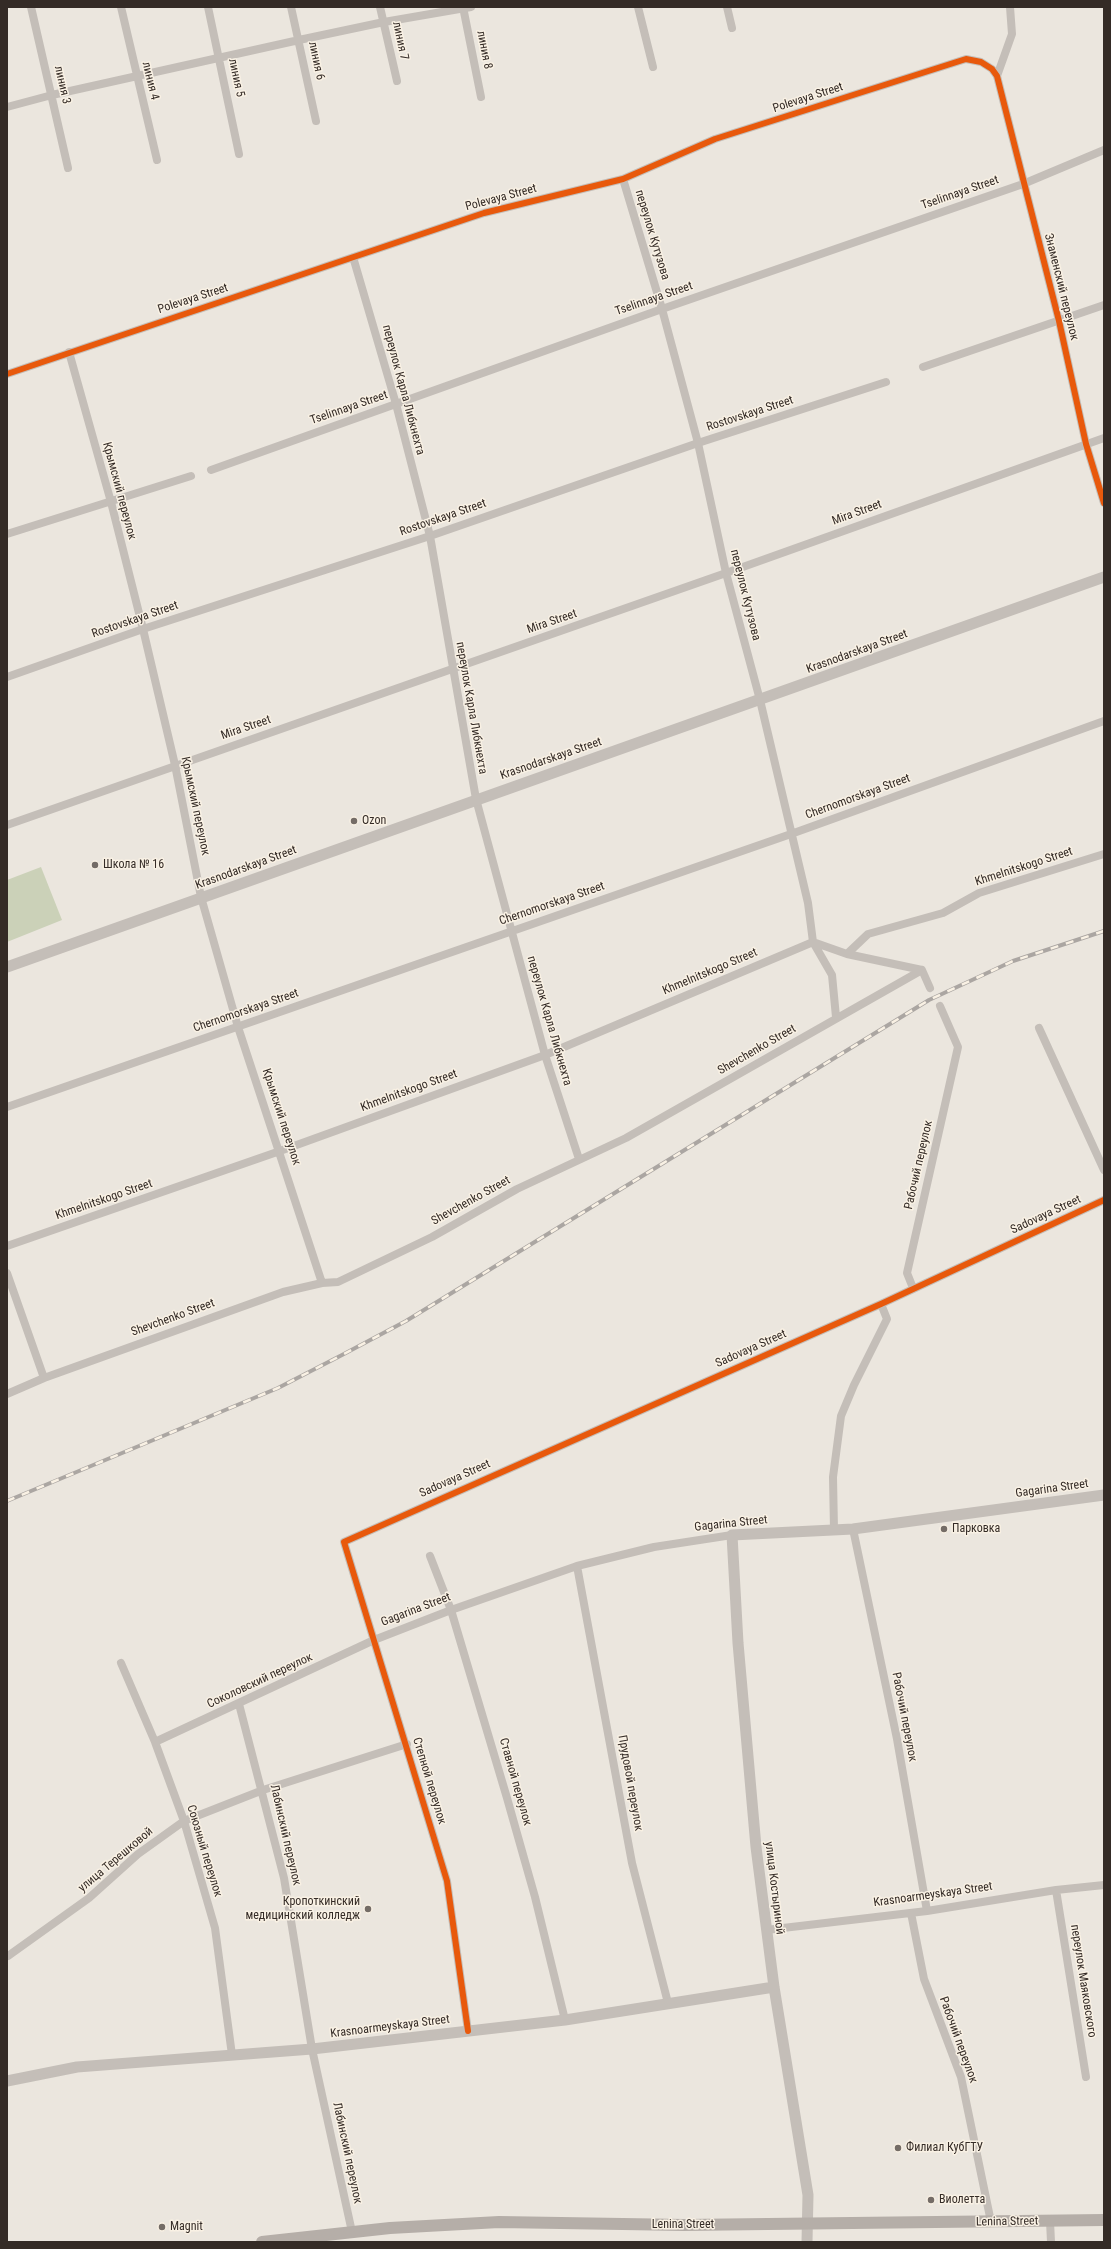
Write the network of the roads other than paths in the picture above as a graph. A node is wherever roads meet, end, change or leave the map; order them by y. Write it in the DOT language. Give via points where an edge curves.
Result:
graph roads {
  1 [pos="31,7"];
  2 [pos="120,7"];
  3 [pos="208,7"];
  4 [pos="292,7"];
  5 [pos="380,7"];
  6 [pos="638,7"];
  7 [pos="727,7"];
  8 [pos="1010,7"];
  9 [pos="466,8"];
  10 [pos="384,22"];
  11 [pos="732,28"];
  12 [pos="299,40"];
  13 [pos="220,57"];
  14 [pos="653,67"];
  15 [pos="136,75"];
  16 [pos="997,76"];
  17 [pos="397,81"];
  18 [pos="52,94"];
  19 [pos="481,98"];
  20 [pos="7,107"];
  21 [pos="316,121"];
  22 [pos="1104,150"];
  23 [pos="239,154"];
  24 [pos="157,160"];
  25 [pos="68,168"];
  26 [pos="623,179"];
  27 [pos="1023,184"];
  28 [pos="354,257"];
  29 [pos="1104,305"];
  30 [pos="662,308"];
  31 [pos="1059,321"];
  32 [pos="69,352"];
  33 [pos="923,368"];
  34 [pos="7,374"];
  35 [pos="886,382"];
  36 [pos="396,404"];
  37 [pos="1104,438"];
  38 [pos="698,443"];
  39 [pos="1086,444"];
  40 [pos="211,470"];
  41 [pos="191,476"];
  42 [pos="111,502"];
  43 [pos="1104,503"];
  44 [pos="7,534"];
  45 [pos="430,536"];
  46 [pos="726,573"];
  47 [pos="1104,577"];
  48 [pos="143,629"];
  49 [pos="452,670"];
  50 [pos="7,678"];
  51 [pos="760,700"];
  52 [pos="1104,721"];
  53 [pos="175,765"];
  54 [pos="476,799"];
  55 [pos="7,825"];
  56 [pos="791,834"];
  57 [pos="1104,854"];
  58 [pos="202,897"];
  59 [pos="510,931"];
  60 [pos="813,942"];
  61 [pos="847,954"];
  62 [pos="7,967"];
  63 [pos="922,970"];
  64 [pos="930,988"];
  65 [pos="940,1006"];
  66 [pos="836,1017"];
  67 [pos="238,1026"];
  68 [pos="1039,1028"];
  69 [pos="545,1054"];
  70 [pos="7,1107"];
  71 [pos="280,1151"];
  72 [pos="579,1160"];
  73 [pos="1104,1170"];
  74 [pos="1104,1200"];
  75 [pos="7,1246"];
  76 [pos="7,1273"];
  77 [pos="322,1283"];
  78 [pos="913,1288"];
  79 [pos="881,1304"];
  80 [pos="44,1378"];
  81 [pos="7,1394"];
  82 [pos="1104,1495"];
  83 [pos="853,1529"];
  84 [pos="834,1530"];
  85 [pos="732,1535"];
  86 [pos="344,1542"];
  87 [pos="430,1556"];
  88 [pos="577,1566"];
  89 [pos="451,1610"];
  90 [pos="374,1640"];
  91 [pos="121,1663"];
  92 [pos="239,1704"];
  93 [pos="155,1742"];
  94 [pos="406,1744"];
  95 [pos="262,1790"];
  96 [pos="184,1821"];
  97 [pos="1104,1885"];
  98 [pos="1056,1890"];
  99 [pos="927,1911"];
  100 [pos="911,1913"];
  101 [pos="766,1930"];
  102 [pos="8,1956"];
  103 [pos="774,1987"];
  104 [pos="668,2002"];
  105 [pos="564,2020"];
  106 [pos="468,2031"];
  107 [pos="312,2049"];
  108 [pos="232,2055"];
  109 [pos="1086,2077"];
  110 [pos="7,2081"];
  111 [pos="1104,2220"];
  112 [pos="1050,2221"];
  113 [pos="991,2222"];
  114 [pos="809,2224"];
  115 [pos="352,2232"];
  116 [pos="262,2242"];
  117 [pos="807,2242"];
  118 [pos="1051,2242"];
  1 -- 18 [label="street, линия 3"];
  2 -- 15 [label="street, линия 4"];
  3 -- 13 [label="street, линия 5"];
  4 -- 12 [label="street, линия 6"];
  5 -- 10 [label="street, линия 7"];
  6 -- 14 [label="street"];
  7 -- 11 [label="street"];
  8 -- 16 [label="street" via="1012,34"];
  9 -- 10 [label="street"];
  9 -- 19 [label="street, линия 8"];
  10 -- 12 [label="street"];
  10 -- 17 [label="street, линия 7"];
  12 -- 13 [label="street"];
  12 -- 21 [label="street, линия 6"];
  13 -- 15 [label="street"];
  13 -- 23 [label="street, линия 5"];
  15 -- 18 [label="street"];
  15 -- 24 [label="street, линия 4"];
  16 -- 26 [label="street, Polevaya Street" via="981,62 966,59 716,139"];
  16 -- 27 [label="street, Знаменский переулок"];
  18 -- 20 [label="street"];
  18 -- 25 [label="street, линия 3"];
  22 -- 27 [label="street, Tselinnaya Street"];
  26 -- 28 [label="street, Polevaya Street" via="484,213"];
  26 -- 30 [label="street, переулок Кутузова"];
  27 -- 30 [label="street, Tselinnaya Street"];
  27 -- 31 [label="street, Знаменский переулок"];
  28 -- 32 [label="street, Polevaya Street"];
  28 -- 36 [label="street, переулок Карла Либкнехта"];
  29 -- 31 [label="street"];
  30 -- 36 [label="street, Tselinnaya Street"];
  30 -- 38 [label="street, переулок Кутузова"];
  31 -- 33 [label="street"];
  31 -- 39 [label="street, Знаменский переулок"];
  32 -- 34 [label="street, Polevaya Street"];
  32 -- 42 [label="street, Крымский переулок"];
  35 -- 38 [label="street, Rostovskaya Street"];
  36 -- 40 [label="street, Tselinnaya Street"];
  36 -- 45 [label="street, переулок Карла Либкнехта"];
  37 -- 39 [label="street, Mira Street"];
  38 -- 45 [label="street, Rostovskaya Street"];
  38 -- 46 [label="street, переулок Кутузова"];
  39 -- 43 [label="street, Знаменский переулок"];
  39 -- 46 [label="street, Mira Street"];
  41 -- 42 [label="street"];
  42 -- 44 [label="street"];
  42 -- 48 [label="street, Крымский переулок"];
  45 -- 48 [label="street, Rostovskaya Street"];
  45 -- 49 [label="street, переулок Карла Либкнехта"];
  46 -- 49 [label="street, Mira Street"];
  46 -- 51 [label="street, переулок Кутузова"];
  47 -- 51 [label="street, Krasnodarskaya Street"];
  48 -- 50 [label="street, Rostovskaya Street"];
  48 -- 53 [label="street, Крымский переулок"];
  49 -- 53 [label="street, Mira Street"];
  49 -- 54 [label="street, переулок Карла Либкнехта"];
  51 -- 54 [label="street, Krasnodarskaya Street"];
  51 -- 56 [label="street, переулок Кутузова"];
  52 -- 56 [label="street, Chernomorskaya Street"];
  53 -- 55 [label="street, Mira Street"];
  53 -- 58 [label="street, Крымский переулок"];
  54 -- 58 [label="street, Krasnodarskaya Street"];
  54 -- 59 [label="street, переулок Карла Либкнехта"];
  56 -- 59 [label="street, Chernomorskaya Street"];
  56 -- 60 [label="street, переулок Кутузова" via="808,903"];
  57 -- 61 [label="street, Khmelnitskogo Street" via="979,894 943,913 868,934"];
  58 -- 62 [label="street, Krasnodarskaya Street"];
  58 -- 67 [label="street, Крымский переулок"];
  59 -- 67 [label="street, Chernomorskaya Street"];
  59 -- 69 [label="street, переулок Карла Либкнехта"];
  60 -- 61 [label="street"];
  60 -- 66 [label="street, переулок Кутузова" via="832,975"];
  60 -- 69 [label="street, Khmelnitskogo Street"];
  61 -- 63 [label="street"];
  63 -- 64 [label="street"];
  63 -- 66 [label="street, Shevchenko Street"];
  65 -- 78 [label="street, Рабочий переулок" via="958,1047 908,1272"];
  66 -- 72 [label="street, Shevchenko Street" via="626,1138"];
  67 -- 70 [label="street, Chernomorskaya Street"];
  67 -- 71 [label="street, Крымский переулок"];
  68 -- 73 [label="street"];
  69 -- 71 [label="street, Khmelnitskogo Street"];
  69 -- 72 [label="street, переулок Карла Либкнехта"];
  71 -- 75 [label="street, Khmelnitskogo Street"];
  71 -- 77 [label="street, Крымский переулок"];
  72 -- 77 [label="street, Shevchenko Street" via="517,1189 432,1237 338,1282"];
  74 -- 78 [label="street, Sadovaya Street"];
  76 -- 80 [label="street"];
  77 -- 80 [label="street, Shevchenko Street" via="283,1292"];
  78 -- 79 [label="street, Sadovaya Street"];
  79 -- 84 [label="street" via="887,1319 841,1416 833,1477"];
  79 -- 86 [label="street, Sadovaya Street"];
  80 -- 81 [label="street, Shevchenko Street"];
  82 -- 83 [label="street, Gagarina Street"];
  83 -- 84 [label="street, Gagarina Street"];
  83 -- 99 [label="street, Рабочий переулок" via="897,1739"];
  84 -- 85 [label="street, Gagarina Street"];
  85 -- 88 [label="street, Gagarina Street" via="654,1547"];
  85 -- 101 [label="street, улица Костыриной" via="738,1643"];
  86 -- 90 [label="street, Степной переулок"];
  87 -- 89 [label="street, Ставной переулок"];
  88 -- 89 [label="street, Gagarina Street"];
  88 -- 104 [label="street, Прудовой переулок" via="632,1863"];
  89 -- 90 [label="street, Gagarina Street"];
  89 -- 105 [label="street, Ставной переулок" via="536,1897"];
  90 -- 92 [label="street, Соколовский переулок"];
  90 -- 94 [label="street, Степной переулок"];
  91 -- 93 [label="street, Союзный переулок"];
  92 -- 93 [label="street, Соколовский переулок"];
  92 -- 95 [label="street, Лабинский переулок"];
  93 -- 96 [label="street, Союзный переулок"];
  94 -- 95 [label="street, улица Терешковой"];
  94 -- 106 [label="street, Степной переулок" via="447,1881"];
  95 -- 96 [label="street, улица Терешковой"];
  95 -- 107 [label="street, Лабинский переулок" via="284,1878"];
  96 -- 102 [label="street, улица Терешковой" via="138,1854 89,1898"];
  96 -- 108 [label="street, Союзный переулок" via="215,1928"];
  97 -- 98 [label="street, Krasnoarmeyskaya Street"];
  98 -- 99 [label="street, Krasnoarmeyskaya Street"];
  98 -- 109 [label="street, переулок Маяковского"];
  99 -- 100 [label="street, Krasnoarmeyskaya Street"];
  100 -- 101 [label="street, Krasnoarmeyskaya Street"];
  100 -- 113 [label="street, Рабочий переулок" via="924,1979 961,2077"];
  101 -- 103 [label="street, улица Костыриной"];
  103 -- 104 [label="street, Krasnoarmeyskaya Street"];
  103 -- 114 [label="street, улица Костыриной" via="808,2195"];
  104 -- 105 [label="street, Krasnoarmeyskaya Street"];
  105 -- 106 [label="street, Krasnoarmeyskaya Street"];
  106 -- 107 [label="street, Krasnoarmeyskaya Street"];
  107 -- 108 [label="street, Krasnoarmeyskaya Street"];
  107 -- 115 [label="street, Лабинский переулок"];
  108 -- 110 [label="street, Krasnoarmeyskaya Street" via="77,2067"];
  111 -- 112 [label="main road, Lenina Street"];
  112 -- 113 [label="main road, Lenina Street"];
  112 -- 118 [label="street"];
  113 -- 114 [label="main road, Lenina Street"];
  114 -- 115 [label="main road, Lenina Street" via="499,2222"];
  114 -- 117 [label="street, улица Костыриной"];
  115 -- 116 [label="main road, Lenina Street"];
}
